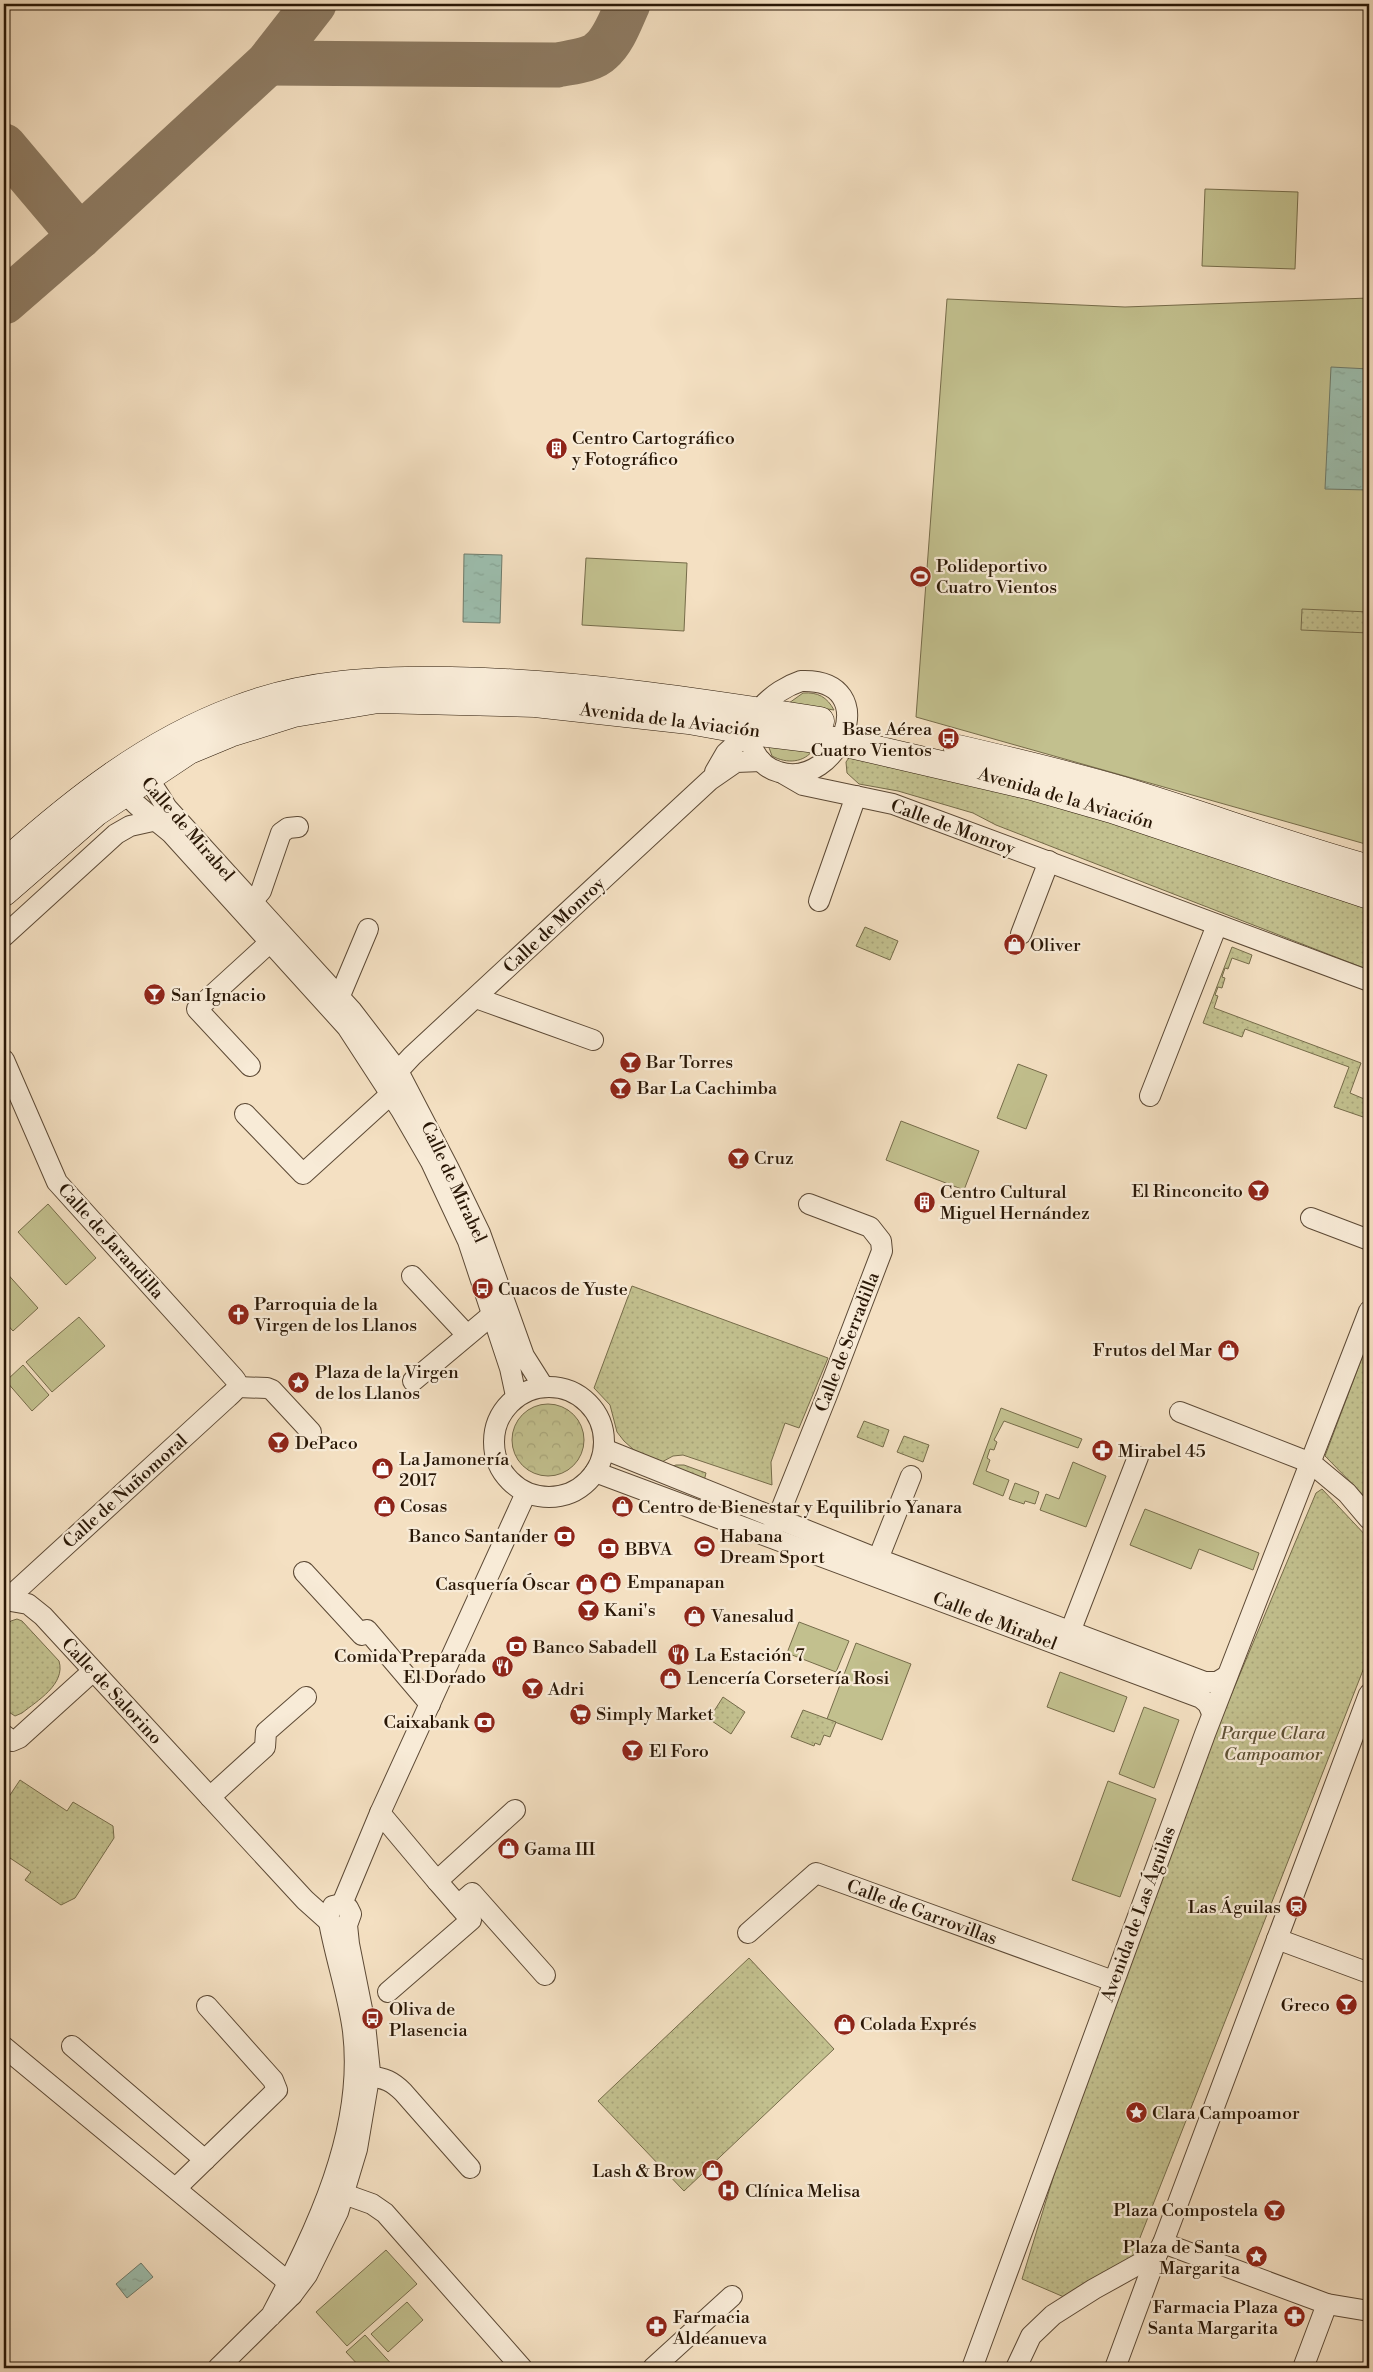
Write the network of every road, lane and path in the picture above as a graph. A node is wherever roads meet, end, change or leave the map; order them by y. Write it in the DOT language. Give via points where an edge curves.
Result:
graph roads {
  1 [pos="754,721"];
  2 [pos="711,724"];
  3 [pos="839,741"];
  4 [pos="726,752"];
  5 [pos="761,761"];
  6 [pos="784,774"];
  7 [pos="710,780"];
  8 [pos="127,788"];
  9 [pos="849,795"];
  10 [pos="156,820"];
  11 [pos="298,827"];
  12 [pos="116,834"];
  13 [pos="1050,862"];
  14 [pos="4,864"];
  15 [pos="1369,869"];
  16 [pos="4,892"];
  17 [pos="1369,895"];
  18 [pos="819,901"];
  19 [pos="247,908"];
  20 [pos="1217,925"];
  21 [pos="368,929"];
  22 [pos="1021,934"];
  23 [pos="4,936"];
  24 [pos="275,938"];
  25 [pos="1369,981"];
  26 [pos="339,998"];
  27 [pos="476,998"];
  28 [pos="593,1040"];
  29 [pos="4,1060"];
  30 [pos="250,1066"];
  31 [pos="398,1071"];
  32 [pos="391,1094"];
  33 [pos="1150,1096"];
  34 [pos="245,1114"];
  35 [pos="809,1204"];
  36 [pos="1311,1218"];
  37 [pos="1369,1240"];
  38 [pos="412,1276"];
  39 [pos="503,1296"];
  40 [pos="1369,1310"];
  41 [pos="493,1314"];
  42 [pos="467,1335"];
  43 [pos="413,1381"];
  44 [pos="235,1382"];
  45 [pos="543,1386"];
  46 [pos="516,1396"];
  47 [pos="1180,1412"];
  48 [pos="311,1432"];
  49 [pos="604,1449"];
  50 [pos="1138,1457"];
  51 [pos="1311,1463"];
  52 [pos="595,1472"];
  53 [pos="911,1476"];
  54 [pos="526,1493"];
  55 [pos="1369,1519"];
  56 [pos="774,1528"];
  57 [pos="878,1559"];
  58 [pos="304,1572"];
  59 [pos="4,1601"];
  60 [pos="1070,1632"];
  61 [pos="93,1671"];
  62 [pos="1227,1676"];
  63 [pos="1369,1694"];
  64 [pos="306,1697"];
  65 [pos="430,1704"];
  66 [pos="1212,1713"];
  67 [pos="4,1735"];
  68 [pos="210,1797"];
  69 [pos="515,1810"];
  70 [pos="380,1813"];
  71 [pos="437,1881"];
  72 [pos="458,1905"];
  73 [pos="339,1924"];
  74 [pos="748,1933"];
  75 [pos="1276,1939"];
  76 [pos="1369,1973"];
  77 [pos="545,1975"];
  78 [pos="1113,1981"];
  79 [pos="388,1992"];
  80 [pos="207,2006"];
  81 [pos="72,2046"];
  82 [pos="4,2047"];
  83 [pos="370,2077"];
  84 [pos="344,2143"];
  85 [pos="205,2160"];
  86 [pos="470,2168"];
  87 [pos="176,2188"];
  88 [pos="346,2195"];
  89 [pos="1160,2248"];
  90 [pos="290,2289"];
  91 [pos="732,2296"];
  92 [pos="1327,2304"];
  93 [pos="1369,2311"];
  94 [pos="218,2368"];
  95 [pos="522,2368"];
  96 [pos="653,2368"];
  97 [pos="972,2368"];
  98 [pos="1016,2368"];
  99 [pos="1115,2368"];
  100 [pos="1303,2368"];
  1 -- 2 [label="main road, Avenida de la Aviación"];
  1 -- 3 [label="main road, Avenida de la Aviación"];
  1 -- 3 [label="street, Calle de Monroy" via="766,702 792,684 814,681 825,684 844,698 848,712"];
  1 -- 4 [label="street, Calle de Monroy"];
  1 -- 5 [label="street" via="751,744"];
  1 -- 8 [label="main road, Avenida de la Aviación" via="608,691 511,682 395,681 328,686 235,710 178,736"];
  2 -- 4 [label="street" via="723,735"];
  2 -- 8 [label="main road, Avenida de la Aviación" via="535,704 378,699 294,713 230,733 190,750"];
  3 -- 6 [label="street" via="807,770"];
  3 -- 9 [label="street, Calle de Monroy" via="823,775 825,781"];
  3 -- 15 [label="main road, Avenida de la Aviación" via="1039,768"];
  3 -- 17 [label="main road, Avenida de la Aviación" via="1032,786 1112,809"];
  4 -- 7 [label="street, Calle de Monroy"];
  5 -- 6 [label="street, Calle de Monroy"];
  5 -- 7 [label="street, Calle de Monroy" via="736,762"];
  6 -- 9 [label="street, Calle de Monroy" via="804,785"];
  7 -- 27 [label="street, Calle de Monroy"];
  8 -- 10 [label="street, Calle de Mirabel"];
  8 -- 12 [label="street"];
  8 -- 14 [label="main road, Avenida de la Aviación" via="83,796"];
  8 -- 16 [label="main road, Avenida de la Aviación"];
  8 -- 19 [label="street, Calle de Mirabel" via="167,808"];
  9 -- 13 [label="street, Calle de Monroy" via="893,804"];
  9 -- 18 [label="street"];
  10 -- 12 [label="street" via="130,826"];
  10 -- 19 [label="street, Calle de Mirabel"];
  11 -- 19 [label="street" via="281,833 261,891"];
  12 -- 23 [label="street"];
  13 -- 20 [label="street, Calle de Monroy"];
  13 -- 22 [label="street"];
  19 -- 24 [label="street, Calle de Mirabel"];
  20 -- 25 [label="street, Calle de Monroy"];
  20 -- 33 [label="street"];
  21 -- 26 [label="street"];
  24 -- 26 [label="street, Calle de Mirabel"];
  24 -- 30 [label="street" via="197,1009"];
  24 -- 32 [label="street, Calle de Mirabel" via="347,1027"];
  26 -- 31 [label="street, Calle de Mirabel"];
  27 -- 28 [label="street"];
  27 -- 31 [label="street, Calle de Monroy"];
  29 -- 44 [label="street, Calle de Jarandilla" via="57,1182"];
  31 -- 32 [label="street"];
  31 -- 39 [label="street, Calle de Mirabel" via="481,1236"];
  32 -- 34 [label="street" via="303,1174"];
  32 -- 41 [label="street, Calle de Mirabel" via="431,1162 468,1241"];
  35 -- 56 [label="street, Calle de Serradilla" via="870,1227 881,1242 882,1251"];
  36 -- 37 [label="street"];
  38 -- 42 [label="street"];
  39 -- 41 [label="street"];
  39 -- 45 [label="street, Calle de Mirabel" via="524,1356"];
  40 -- 51 [label="street, Avenida de Las Águilas"];
  41 -- 42 [label="street"];
  41 -- 46 [label="street, Calle de Mirabel"];
  42 -- 43 [label="street"];
  44 -- 48 [label="street" via="272,1390"];
  44 -- 59 [label="street, Calle de Nuñomoral"];
  45 -- 46 [label="street"];
  45 -- 49 [label="street" via="567,1389 583,1398 599,1417 604,1432"];
  46 -- 54 [label="street" via="497,1422 493,1446 499,1468 512,1484"];
  47 -- 51 [label="street"];
  49 -- 52 [label="street"];
  49 -- 56 [label="street, Calle de Mirabel"];
  50 -- 60 [label="street, Calle de Mirabel"];
  51 -- 55 [label="street" via="1347,1493"];
  51 -- 62 [label="street, Avenida de Las Águilas"];
  52 -- 54 [label="street" via="572,1492 552,1498"];
  52 -- 56 [label="street, Calle de Mirabel"];
  53 -- 57 [label="street"];
  54 -- 65 [label="street"];
  56 -- 57 [label="street, Calle de Mirabel"];
  56 -- 66 [label="street, Calle de Mirabel" via="1200,1698"];
  57 -- 60 [label="street, Calle de Mirabel"];
  58 -- 65 [label="street" via="362,1635 367,1630"];
  59 -- 61 [label="street, Calle de Salorino" via="20,1602 36,1609"];
  60 -- 62 [label="street, Calle de Mirabel" via="1206,1682 1216,1682"];
  61 -- 67 [label="street" via="19,1738 12,1741"];
  61 -- 68 [label="street, Calle de Salorino"];
  62 -- 66 [label="street, Avenida de Las Águilas"];
  63 -- 75 [label="street"];
  64 -- 68 [label="street" via="266,1732 265,1747"];
  65 -- 70 [label="street"];
  66 -- 78 [label="street, Avenida de Las Águilas"];
  68 -- 73 [label="street, Calle de Salorino" via="305,1900"];
  69 -- 71 [label="street"];
  70 -- 71 [label="street"];
  70 -- 73 [label="street" via="342,1904 330,1909 328,1916"];
  71 -- 72 [label="street"];
  72 -- 77 [label="street" via="472,1893"];
  72 -- 79 [label="street" via="471,1920"];
  73 -- 83 [label="street" via="349,1944 365,2024"];
  73 -- 84 [label="street" via="354,2048 352,2111"];
  74 -- 78 [label="street, Calle de Garrovillas" via="816,1873"];
  75 -- 76 [label="street"];
  75 -- 89 [label="street"];
  78 -- 97 [label="street, Avenida de Las Águilas"];
  80 -- 85 [label="street" via="277,2088 275,2094"];
  81 -- 85 [label="street"];
  82 -- 87 [label="street"];
  83 -- 86 [label="street" via="382,2078 403,2092"];
  83 -- 88 [label="street"];
  84 -- 88 [label="street" via="337,2187"];
  84 -- 90 [label="street"];
  85 -- 87 [label="street"];
  87 -- 90 [label="street"];
  88 -- 90 [label="street" via="308,2276"];
  88 -- 95 [label="street" via="372,2204 385,2213"];
  89 -- 92 [label="street"];
  89 -- 98 [label="street" via="1053,2315 1031,2336"];
  89 -- 99 [label="street"];
  90 -- 94 [label="street" via="271,2316"];
  91 -- 96 [label="street"];
  92 -- 93 [label="street"];
  92 -- 100 [label="street"];
}
